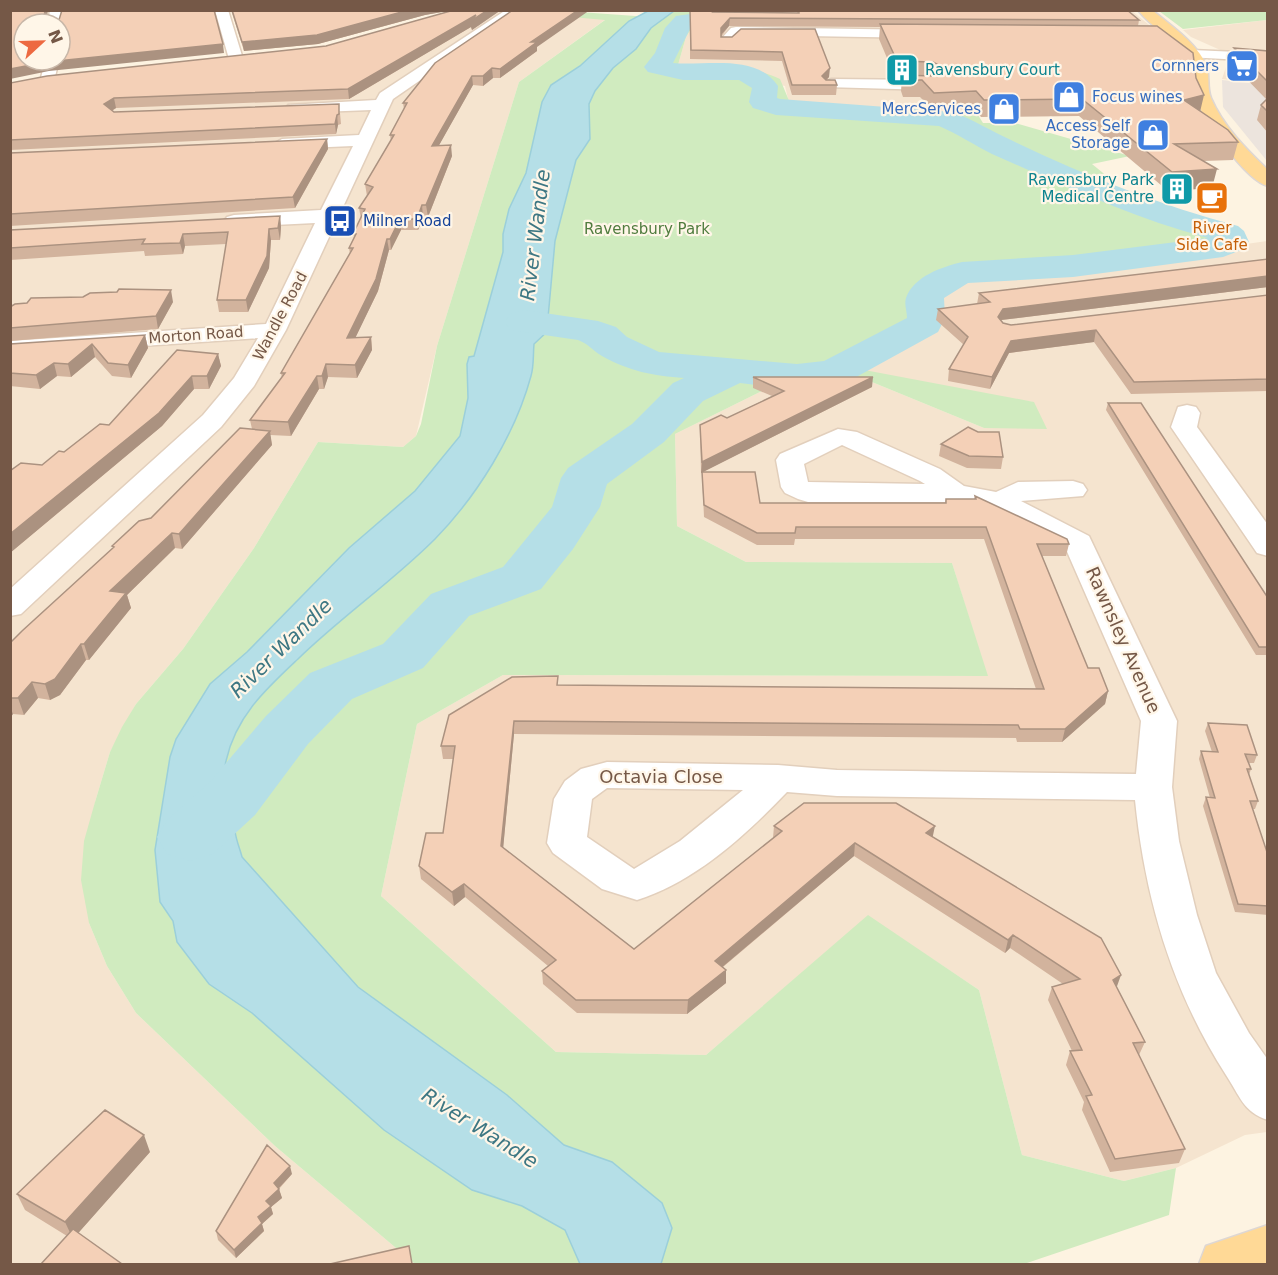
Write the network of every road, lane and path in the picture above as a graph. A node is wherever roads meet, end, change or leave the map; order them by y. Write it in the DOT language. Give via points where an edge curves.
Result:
graph roads {
  1 [pos="221,10"];
  2 [pos="516,10"];
  3 [pos="1144,10"];
  4 [pos="903,18"];
  5 [pos="859,34"];
  6 [pos="910,34"];
  7 [pos="934,34"];
  8 [pos="1150,35"];
  9 [pos="1173,35"];
  10 [pos="727,41"];
  11 [pos="864,51"];
  12 [pos="1192,54"];
  13 [pos="1265,56"];
  14 [pos="219,60"];
  15 [pos="54,72"];
  16 [pos="30,82"];
  17 [pos="831,84"];
  18 [pos="932,85"];
  19 [pos="380,105"];
  20 [pos="279,109"];
  21 [pos="364,140"];
  22 [pos="270,144"];
  23 [pos="1268,181"];
  24 [pos="328,216"];
  25 [pos="211,222"];
  26 [pos="274,330"];
  27 [pos="10,348"];
  28 [pos="1187,413"];
  29 [pos="1073,490"];
  30 [pos="955,493"];
  31 [pos="1000,502"];
  32 [pos="1258,518"];
  33 [pos="1268,547"];
  34 [pos="10,608"];
  35 [pos="778,778"];
  36 [pos="1153,787"];
  37 [pos="1268,1101"];
  1 -- 14 [label="street" via="242,58"];
  2 -- 19 [label="street, Wandle Road" via="394,89"];
  3 -- 9 [label="main road"];
  4 -- 6 [label="street"];
  5 -- 6 [label="street"];
  5 -- 10 [label="street" via="795,27 736,31"];
  5 -- 11 [label="street"];
  6 -- 7 [label="street"];
  8 -- 9 [label="street"];
  9 -- 12 [label="main road"];
  12 -- 13 [label="street"];
  12 -- 23 [label="main road" via="1201,71 1203,98 1216,120 1235,147"];
  15 -- 16 [label="street" via="55,78"];
  17 -- 18 [label="street" via="872,79"];
  19 -- 20 [label="street"];
  19 -- 21 [label="street, Wandle Road"];
  21 -- 22 [label="street"];
  21 -- 24 [label="street, Wandle Road"];
  24 -- 25 [label="street"];
  24 -- 26 [label="street, Wandle Road"];
  26 -- 27 [label="street, Morton Road"];
  26 -- 34 [label="street, Wandle Road" via="245,381 212,421"];
  28 -- 32 [label="street" via="1184,427"];
  29 -- 31 [label="street" via="1018,491"];
  30 -- 30 [label="street, Rawnsley Avenue" via="930,475 848,438 838,437 790,460 795,487 808,493"];
  30 -- 31 [label="street, Rawnsley Avenue"];
  31 -- 36 [label="street, Rawnsley Avenue" via="1078,542 1159,722"];
  32 -- 33 [label="street"];
  35 -- 35 [label="street, Octavia Close" via="750,808 659,875 637,885 616,878 567,843 568,815 579,785 591,777"];
  35 -- 36 [label="street, Octavia Close" via="837,783"];
  36 -- 37 [label="street, Rawnsley Avenue" via="1158,841 1195,975 1233,1047"];
}
